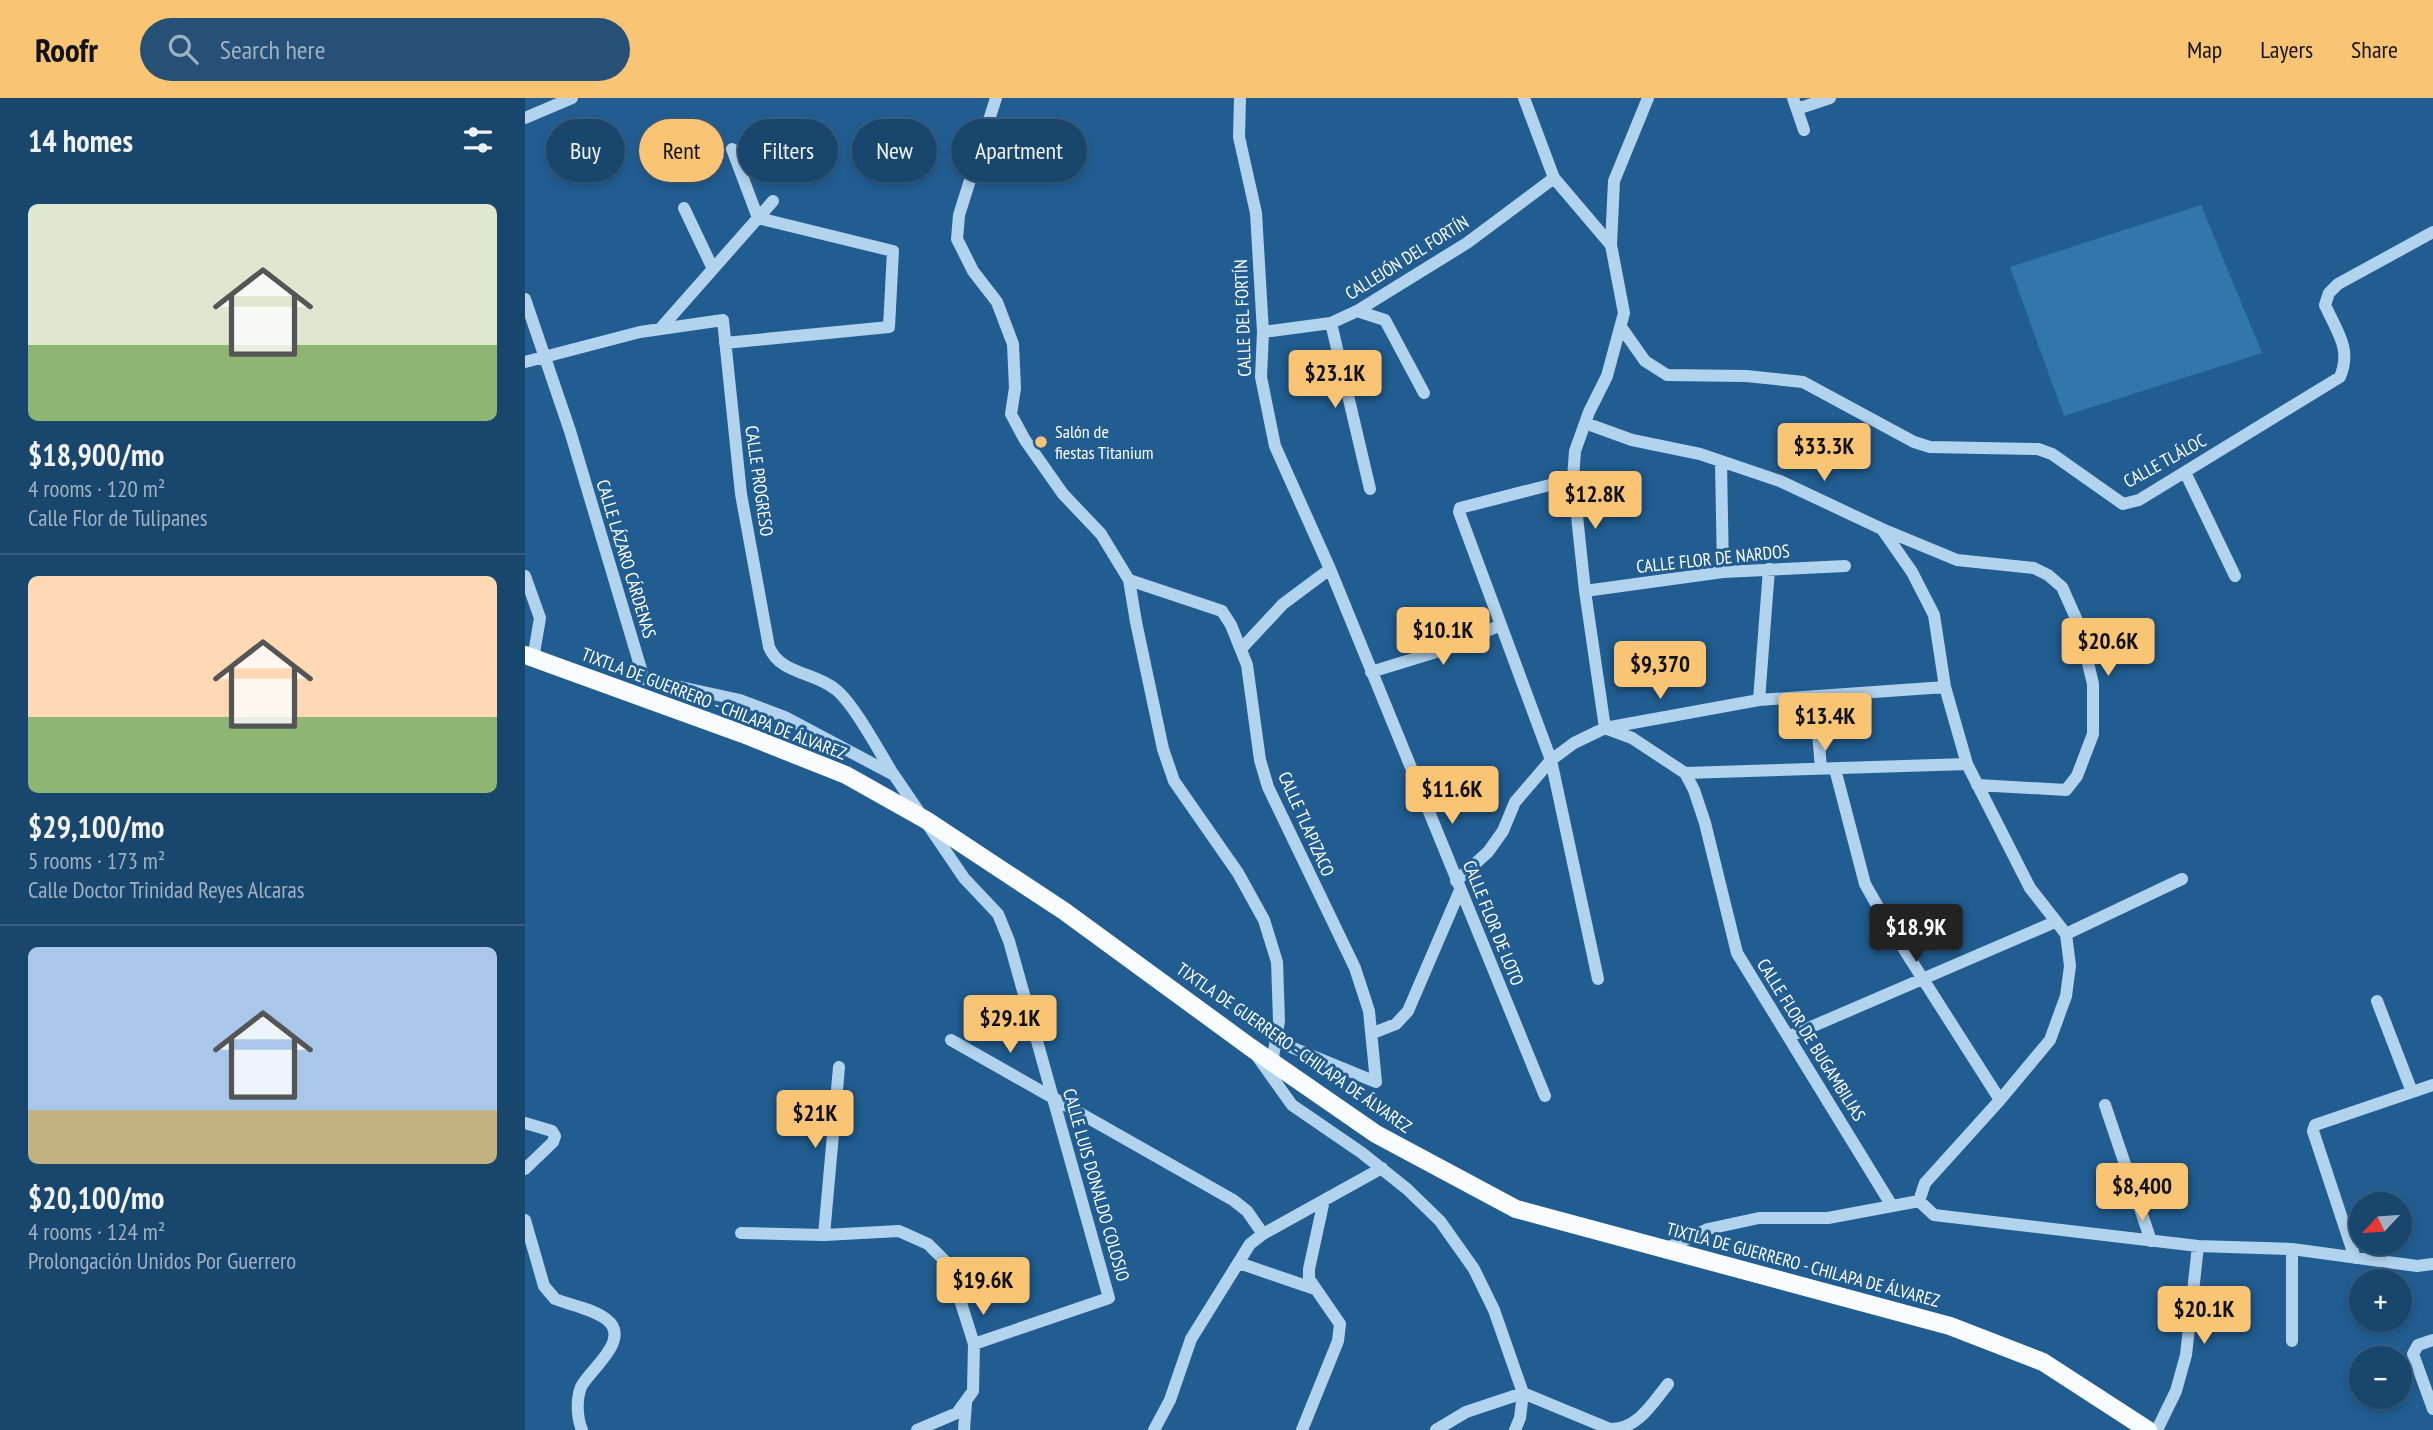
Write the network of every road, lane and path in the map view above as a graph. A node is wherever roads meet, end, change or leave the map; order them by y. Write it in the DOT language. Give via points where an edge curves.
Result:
graph roads {
  1 [pos="572,98"];
  2 [pos="996,98"];
  3 [pos="1240,98"];
  4 [pos="1524,98"];
  5 [pos="1649,98"];
  6 [pos="1830,98"];
  7 [pos="1795,104"];
  8 [pos="525,118"];
  9 [pos="1804,130"];
  10 [pos="732,149"];
  11 [pos="1554,178"];
  12 [pos="773,201"];
  13 [pos="684,208"];
  14 [pos="758,218"];
  15 [pos="2433,232"];
  16 [pos="1611,245"];
  17 [pos="713,269"];
  18 [pos="525,299"];
  19 [pos="1357,311"];
  20 [pos="1331,323"];
  21 [pos="1621,327"];
  22 [pos="660,329"];
  23 [pos="1263,332"];
  24 [pos="725,343"];
  25 [pos="545,356"];
  26 [pos="525,362"];
  27 [pos="1424,393"];
  28 [pos="1585,423"];
  29 [pos="1721,461"];
  30 [pos="2185,472"];
  31 [pos="1573,479"];
  32 [pos="1370,489"];
  33 [pos="1882,528"];
  34 [pos="1845,566"];
  35 [pos="1330,569"];
  36 [pos="1769,569"];
  37 [pos="1723,572"];
  38 [pos="525,576"];
  39 [pos="2235,576"];
  40 [pos="1129,580"];
  41 [pos="1585,591"];
  42 [pos="1501,625"];
  43 [pos="1241,649"];
  44 [pos="529,657"];
  45 [pos="1371,672"];
  46 [pos="1945,687"];
  47 [pos="1815,696"];
  48 [pos="1759,700"];
  49 [pos="1605,727"];
  50 [pos="1551,760"];
  51 [pos="1966,764"];
  52 [pos="1821,769"];
  53 [pos="1835,769"];
  54 [pos="1685,773"];
  55 [pos="894,775"];
  56 [pos="1976,785"];
  57 [pos="926,820"];
  58 [pos="2182,879"];
  59 [pos="1458,886"];
  60 [pos="2055,922"];
  61 [pos="2066,934"];
  62 [pos="1924,978"];
  63 [pos="1598,979"];
  64 [pos="2377,1002"];
  65 [pos="1373,1033"];
  66 [pos="1790,1036"];
  67 [pos="951,1041"];
  68 [pos="1276,1041"];
  69 [pos="1250,1047"];
  70 [pos="1272,1063"];
  71 [pos="839,1067"];
  72 [pos="2433,1085"];
  73 [pos="2412,1092"];
  74 [pos="1545,1096"];
  75 [pos="1053,1098"];
  76 [pos="2000,1100"];
  77 [pos="2105,1105"];
  78 [pos="525,1124"];
  79 [pos="1376,1134"];
  80 [pos="1361,1153"];
  81 [pos="1381,1168"];
  82 [pos="525,1169"];
  83 [pos="1324,1200"];
  84 [pos="1920,1201"];
  85 [pos="1892,1206"];
  86 [pos="525,1220"];
  87 [pos="741,1233"];
  88 [pos="1263,1234"];
  89 [pos="824,1235"];
  90 [pos="2151,1241"];
  91 [pos="2198,1246"];
  92 [pos="2292,1249"];
  93 [pos="1664,1250"];
  94 [pos="2355,1258"];
  95 [pos="1239,1263"];
  96 [pos="2433,1264"];
  97 [pos="1315,1289"];
  98 [pos="2433,1340"];
  99 [pos="2292,1341"];
  100 [pos="974,1344"];
  101 [pos="1668,1384"];
  102 [pos="1523,1393"];
  103 [pos="966,1403"];
  104 [pos="2433,1409"];
  105 [pos="1442,1428"];
  106 [pos="1624,1429"];
  107 [pos="582,1430"];
  108 [pos="917,1430"];
  109 [pos="964,1430"];
  110 [pos="1154,1430"];
  111 [pos="1302,1430"];
  112 [pos="1515,1430"];
  113 [pos="2148,1430"];
  114 [pos="2157,1430"];
  1 -- 8 [label="street"];
  2 -- 40 [label="street" via="959,215 957,239 973,271 997,302 1013,344 1011,414 1063,494 1101,534"];
  3 -- 23 [label="street, CALLE DEL FORTÍN" via="1239,137 1257,213"];
  4 -- 11 [label="street"];
  5 -- 16 [label="street" via="1614,181"];
  6 -- 7 [label="street"];
  7 -- 9 [label="street"];
  10 -- 14 [label="street"];
  11 -- 16 [label="street"];
  11 -- 19 [label="street, CALLEJÓN DEL FORTÍN" via="1467,243"];
  12 -- 14 [label="street"];
  13 -- 17 [label="street"];
  14 -- 17 [label="street"];
  14 -- 24 [label="street" via="893,251 889,327"];
  15 -- 30 [label="street, CALLE TLÁLOC" via="2329,293 2325,305 2346,352 2340,377"];
  16 -- 21 [label="street" via="1624,313"];
  17 -- 22 [label="street"];
  18 -- 25 [label="street, CALLE LÁZARO CÁRDENAS"];
  19 -- 20 [label="street, CALLEJÓN DEL FORTÍN"];
  19 -- 27 [label="street" via="1385,320"];
  20 -- 23 [label="street, CALLEJÓN DEL FORTÍN"];
  20 -- 32 [label="street"];
  21 -- 28 [label="street" via="1607,376"];
  21 -- 30 [label="street, CALLE TLÁLOC" via="1644,361 1667,376 1803,382 1930,447 2038,449 2052,454 2123,504 2139,500"];
  22 -- 24 [label="street, CALLE PROGRESO" via="723,320"];
  22 -- 25 [label="street"];
  23 -- 35 [label="street, CALLE DEL FORTÍN" via="1262,377 1275,446"];
  24 -- 55 [label="street, CALLE PROGRESO" via="741,494 769,647 773,657 786,666 835,688"];
  25 -- 26 [label="street"];
  25 -- 55 [label="street, CALLE LÁZARO CÁRDENAS" via="644,679 740,700 785,718"];
  28 -- 29 [label="street" via="1632,440"];
  28 -- 31 [label="street" via="1575,451"];
  29 -- 33 [label="street" via="1780,481"];
  29 -- 37 [label="street"];
  30 -- 39 [label="street"];
  31 -- 41 [label="street"];
  31 -- 42 [label="street" via="1460,508"];
  33 -- 46 [label="street" via="1934,615"];
  33 -- 56 [label="street" via="1958,560 2034,568 2061,587 2079,625 2093,684 2093,734 2077,776 2066,790"];
  34 -- 36 [label="street, CALLE FLOR DE NARDOS"];
  35 -- 43 [label="street" via="1283,604"];
  35 -- 45 [label="street, CALLE FLOR DE LOTO"];
  36 -- 37 [label="street, CALLE FLOR DE NARDOS"];
  36 -- 48 [label="street"];
  37 -- 41 [label="street, CALLE FLOR DE NARDOS"];
  38 -- 44 [label="street" via="540,618"];
  40 -- 43 [label="street, CALLE TLAPIZACO" via="1222,611"];
  40 -- 68 [label="street" via="1160,736 1174,781 1238,873 1264,920 1277,962"];
  41 -- 49 [label="street"];
  42 -- 45 [label="street"];
  42 -- 50 [label="street"];
  43 -- 65 [label="street, CALLE TLAPIZACO" via="1268,787 1355,968"];
  44 -- 57 [label="main road, TIXTLA DE GUERRERO - CHILAPA DE ÁLVAREZ" via="846,775"];
  45 -- 59 [label="street, CALLE FLOR DE LOTO"];
  46 -- 47 [label="street"];
  46 -- 51 [label="street"];
  47 -- 48 [label="street"];
  47 -- 52 [label="street"];
  48 -- 49 [label="street"];
  49 -- 50 [label="street"];
  49 -- 54 [label="street" via="1632,738"];
  50 -- 59 [label="street" via="1515,802 1503,831"];
  50 -- 63 [label="street"];
  51 -- 53 [label="street"];
  51 -- 56 [label="street"];
  52 -- 53 [label="street"];
  52 -- 54 [label="street"];
  53 -- 62 [label="street" via="1865,884"];
  54 -- 66 [label="street, CALLE FLOR DE BUGAMBILIAS" via="1705,823 1737,953"];
  55 -- 57 [label="street, CALLE LÁZARO CÁRDENAS"];
  56 -- 60 [label="street" via="2030,888"];
  57 -- 69 [label="main road, TIXTLA DE GUERRERO - CHILAPA DE ÁLVAREZ" via="1064,911"];
  57 -- 75 [label="street, CALLE LUIS DONALDO COLOSIO" via="964,878 998,914"];
  58 -- 61 [label="street"];
  59 -- 65 [label="street" via="1408,1011 1396,1024"];
  59 -- 74 [label="street, CALLE FLOR DE LOTO"];
  60 -- 61 [label="street"];
  60 -- 62 [label="street"];
  61 -- 76 [label="street" via="2070,966 2066,996 2050,1040"];
  62 -- 66 [label="street"];
  62 -- 76 [label="street"];
  64 -- 73 [label="street"];
  65 -- 68 [label="street, CALLE TLAPIZACO" via="1376,1082"];
  66 -- 85 [label="street, CALLE FLOR DE BUGAMBILIAS"];
  67 -- 75 [label="street"];
  68 -- 70 [label="street"];
  69 -- 70 [label="main road, TIXTLA DE GUERRERO - CHILAPA DE ÁLVAREZ"];
  69 -- 80 [label="street" via="1292,1105"];
  70 -- 79 [label="main road, TIXTLA DE GUERRERO - CHILAPA DE ÁLVAREZ"];
  71 -- 89 [label="street"];
  72 -- 73 [label="street"];
  73 -- 94 [label="street" via="2315,1125 2313,1131"];
  75 -- 88 [label="street" via="1233,1200 1247,1210"];
  75 -- 100 [label="street, CALLE LUIS DONALDO COLOSIO" via="1109,1298"];
  76 -- 84 [label="street" via="1925,1183"];
  77 -- 90 [label="street"];
  78 -- 82 [label="street" via="552,1131 555,1136"];
  79 -- 80 [label="street"];
  79 -- 93 [label="main road, TIXTLA DE GUERRERO - CHILAPA DE ÁLVAREZ" via="1516,1209"];
  80 -- 81 [label="street"];
  81 -- 83 [label="street"];
  81 -- 102 [label="street" via="1440,1221 1474,1269 1494,1310"];
  83 -- 88 [label="street"];
  83 -- 97 [label="street" via="1308,1269"];
  84 -- 85 [label="street"];
  84 -- 90 [label="street" via="1934,1215"];
  85 -- 93 [label="street" via="1828,1218 1759,1218 1708,1229"];
  86 -- 107 [label="street" via="549,1294 605,1318 615,1335 613,1345 582,1387 577,1407"];
  87 -- 89 [label="street"];
  88 -- 95 [label="street" via="1250,1244"];
  89 -- 100 [label="street" via="899,1231 928,1244 949,1265"];
  90 -- 91 [label="street"];
  91 -- 92 [label="street"];
  91 -- 114 [label="street" via="2186,1355 2176,1391"];
  92 -- 94 [label="street"];
  92 -- 99 [label="street"];
  93 -- 113 [label="main road, TIXTLA DE GUERRERO - CHILAPA DE ÁLVAREZ" via="1950,1326 2043,1362"];
  94 -- 96 [label="street"];
  95 -- 97 [label="street"];
  95 -- 110 [label="street" via="1191,1339 1170,1400"];
  97 -- 111 [label="street" via="1340,1324 1339,1341"];
  98 -- 104 [label="street" via="2418,1345 2413,1354"];
  100 -- 103 [label="street" via="973,1391"];
  101 -- 106 [label="street" via="1637,1421"];
  102 -- 105 [label="street" via="1466,1412"];
  102 -- 106 [label="street" via="1610,1429"];
  102 -- 112 [label="street"];
  103 -- 108 [label="street" via="957,1413"];
  103 -- 109 [label="street"];
}
